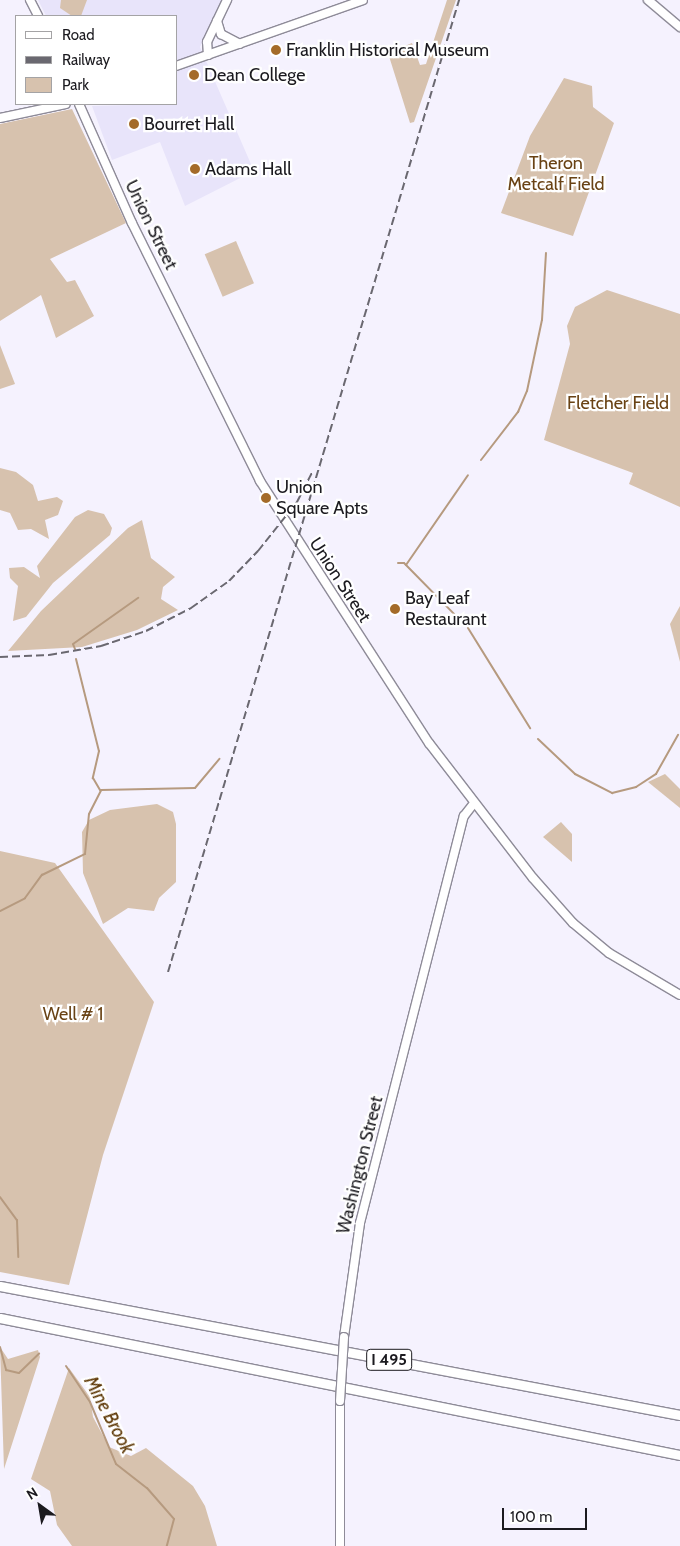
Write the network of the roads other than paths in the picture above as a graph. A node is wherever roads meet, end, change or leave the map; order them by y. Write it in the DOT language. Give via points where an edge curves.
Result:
graph roads {
  1 [pos="30,0"];
  2 [pos="227,0"];
  3 [pos="363,0"];
  4 [pos="648,0"];
  5 [pos="38,15"];
  6 [pos="217,20"];
  7 [pos="680,27"];
  8 [pos="240,44"];
  9 [pos="208,55"];
  10 [pos="178,65"];
  11 [pos="61,105"];
  12 [pos="79,105"];
  13 [pos="0,118"];
  14 [pos="474,803"];
  15 [pos="680,995"];
  16 [pos="0,1286"];
  17 [pos="0,1318"];
  18 [pos="680,1415"];
  19 [pos="680,1456"];
  20 [pos="340,1546"];
  1 -- 5 [label="main road"];
  2 -- 6 [label="main road"];
  3 -- 8 [label="main road"];
  4 -- 7 [label="main road"];
  6 -- 8 [label="main road" via="222,34"];
  6 -- 9 [label="main road" via="207,42"];
  8 -- 9 [label="main road"];
  9 -- 10 [label="main road"];
  11 -- 13 [label="main road"];
  12 -- 14 [label="main road, Union Street" via="132,223 268,496 416,724"];
  14 -- 15 [label="main road, Union Street" via="550,898 584,933"];
  14 -- 20 [label="main road, Washington Street, bridge" via="464,816 367,1192 350,1273 340,1401"];
  16 -- 18 [label="highway, I 495"];
  17 -- 19 [label="highway, I 495"];
}
